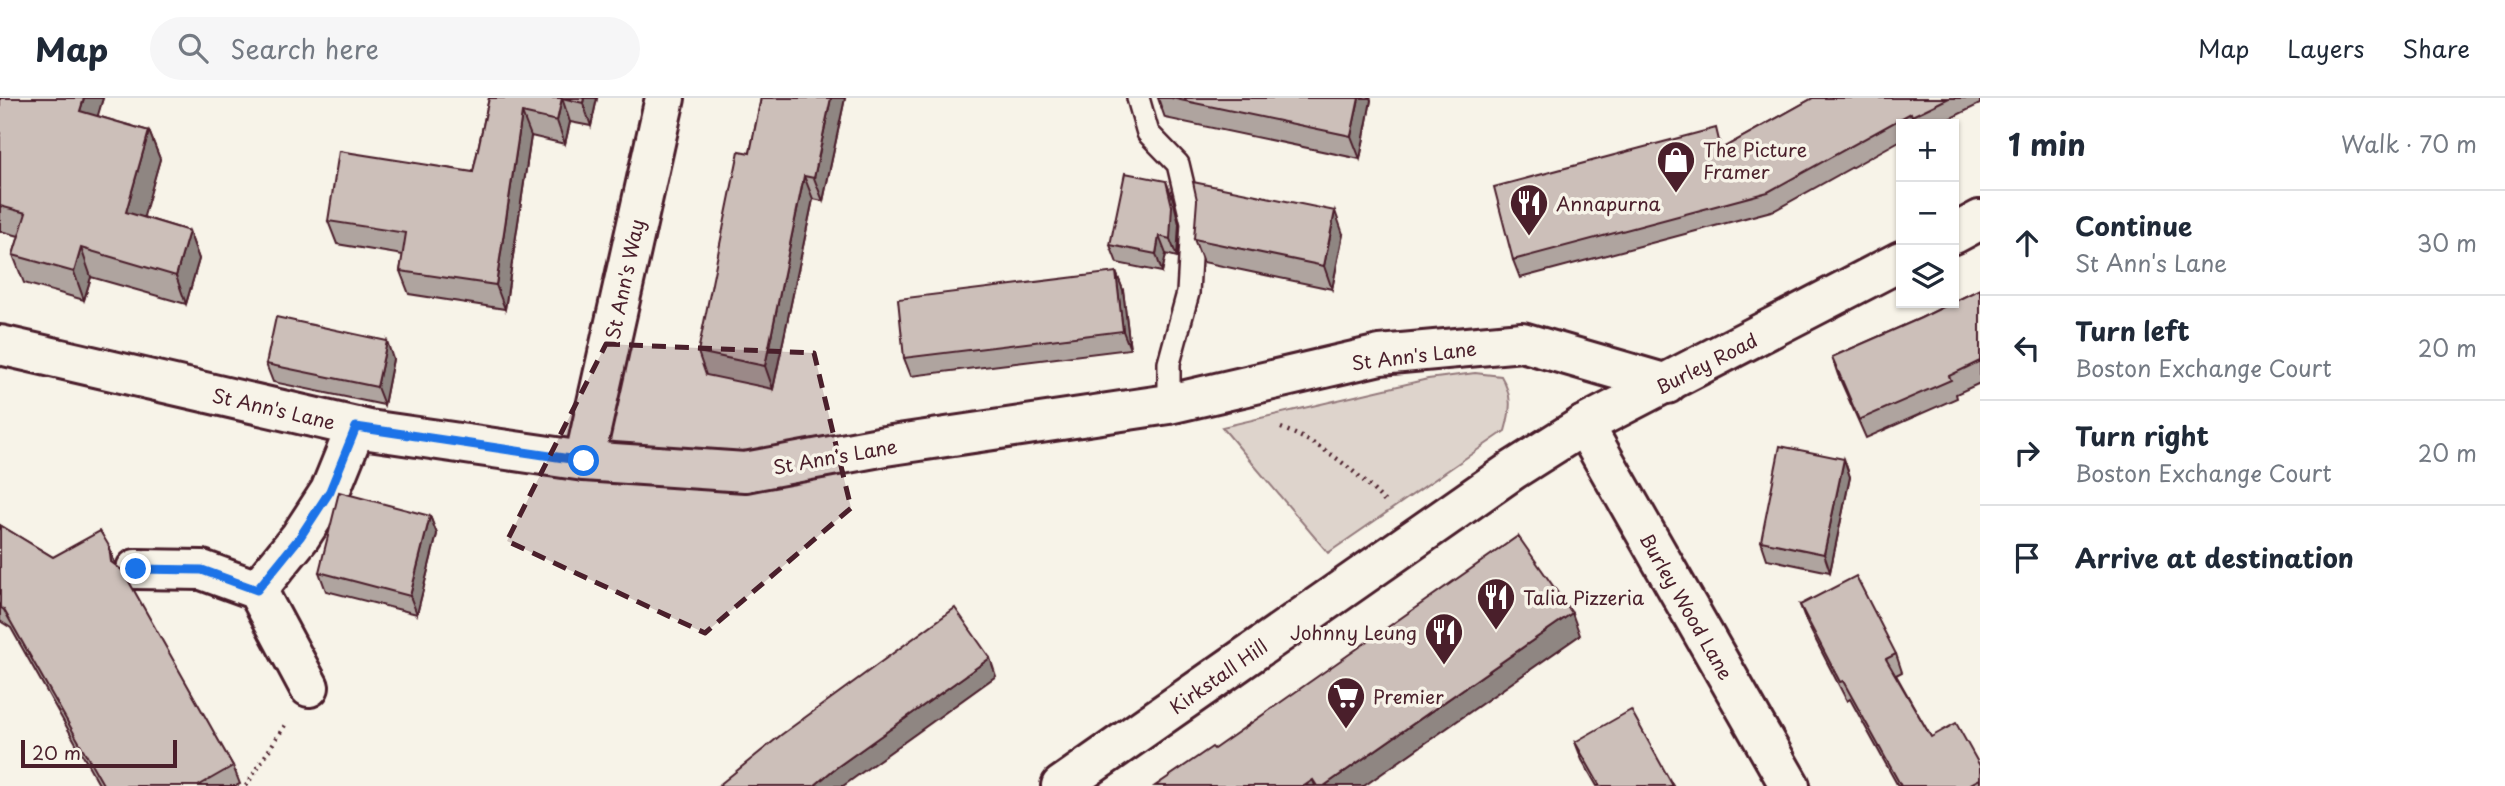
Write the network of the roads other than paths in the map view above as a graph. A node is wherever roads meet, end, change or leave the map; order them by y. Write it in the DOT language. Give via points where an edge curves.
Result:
graph roads {
  1 [pos="665,98"];
  2 [pos="1138,98"];
  3 [pos="1980,220"];
  4 [pos="1959,231"];
  5 [pos="1896,264"];
  6 [pos="0,345"];
  7 [pos="1667,384"];
  8 [pos="1169,404"];
  9 [pos="1584,425"];
  10 [pos="356,427"];
  11 [pos="584,461"];
  12 [pos="1513,470"];
  13 [pos="136,569"];
  14 [pos="257,590"];
  15 [pos="309,687"];
  16 [pos="1061,786"];
  17 [pos="1790,786"];
  1 -- 11 [label="street, St Ann's Way"];
  2 -- 8 [label="lane" via="1148,133 1178,164 1192,223 1188,293 1169,363"];
  3 -- 4 [label="street"];
  5 -- 7 [label="street, Burley Road"];
  6 -- 10 [label="street, St Ann's Lane"];
  7 -- 8 [label="street, St Ann's Lane" via="1522,342 1380,355"];
  7 -- 9 [label="street, Burley Road"];
  8 -- 11 [label="street, St Ann's Lane" via="885,446 746,472"];
  9 -- 12 [label="street, Burley Road"];
  9 -- 17 [label="street, Burley Wood Lane"];
  10 -- 11 [label="street, St Ann's Lane"];
  10 -- 14 [label="street" via="330,491"];
  12 -- 16 [label="street, Kirkstall Hill"];
  13 -- 14 [label="street" via="202,570"];
  14 -- 15 [label="street"];
}
